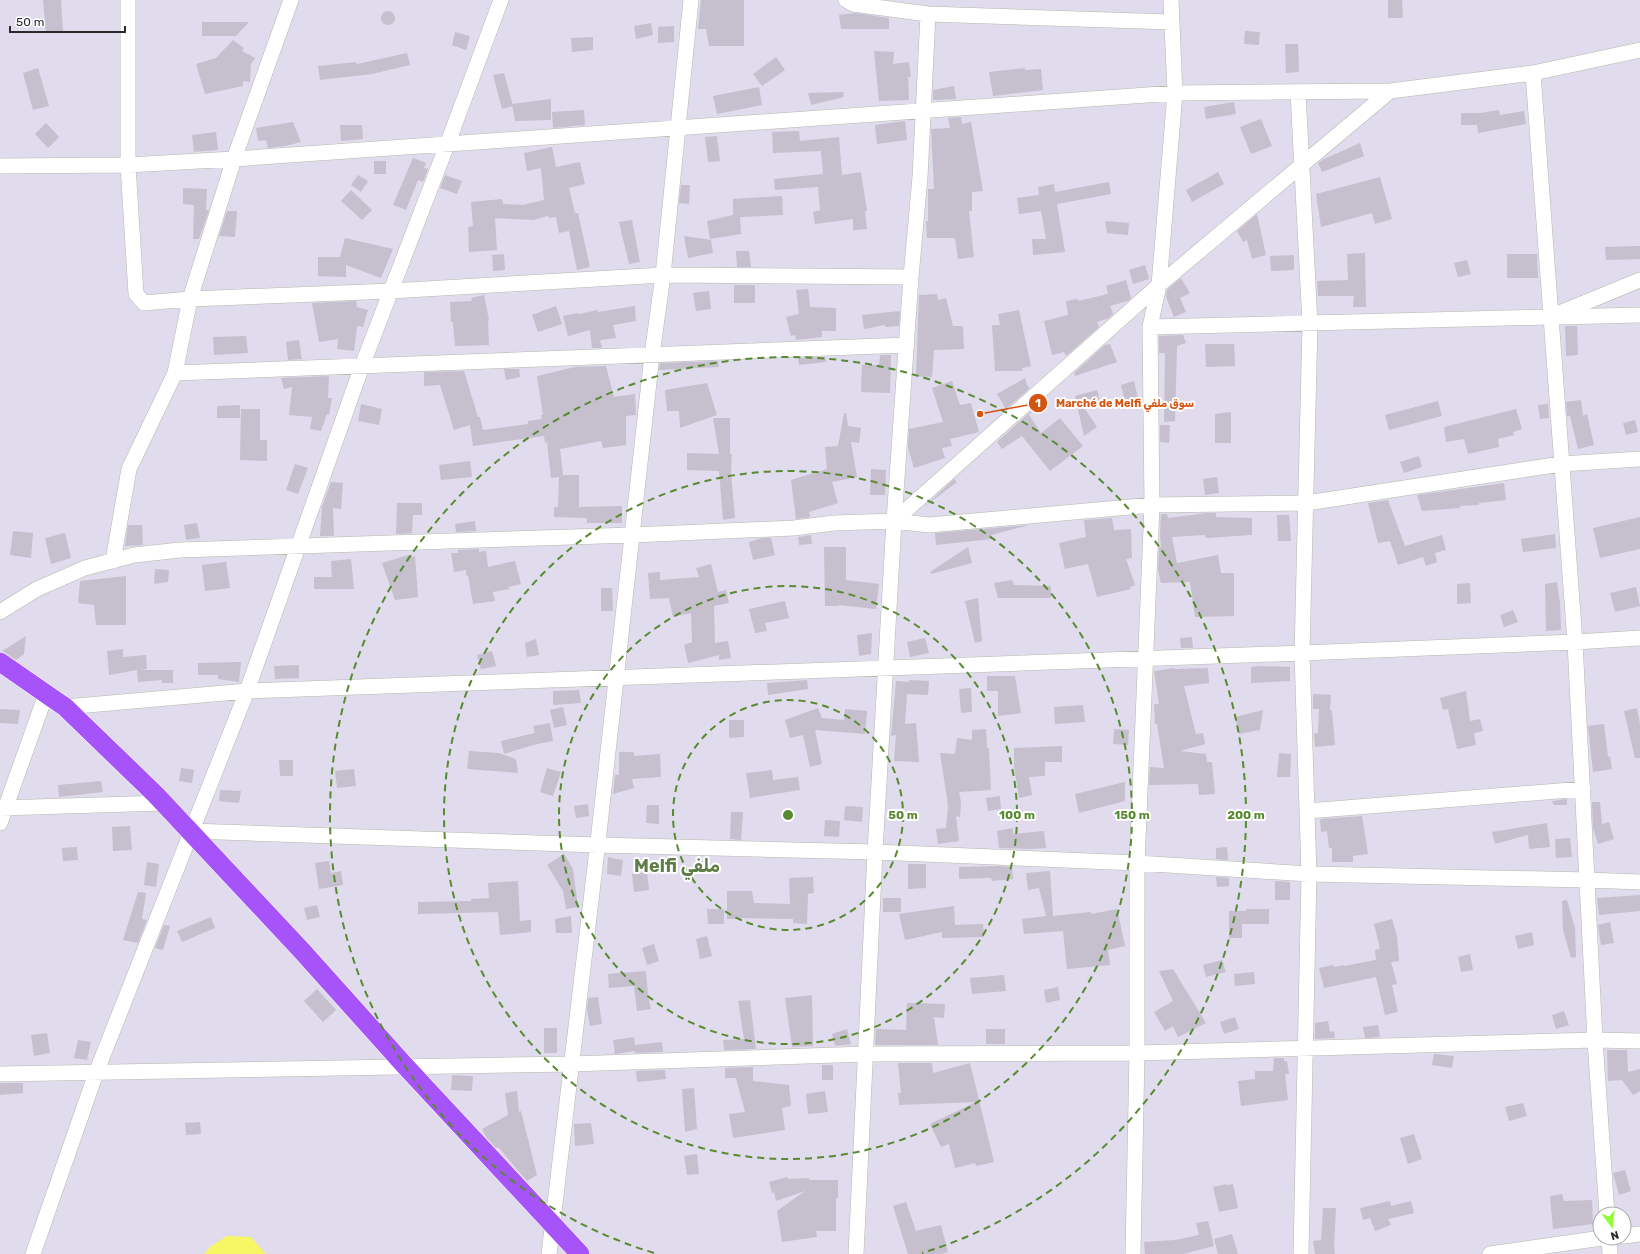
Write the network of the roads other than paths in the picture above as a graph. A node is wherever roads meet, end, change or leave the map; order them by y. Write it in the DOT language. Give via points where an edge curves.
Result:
graph roads {
  1 [pos="128,0"];
  2 [pos="291,0"];
  3 [pos="501,0"];
  4 [pos="691,0"];
  5 [pos="846,0"];
  6 [pos="1171,0"];
  7 [pos="928,14"];
  8 [pos="1172,22"];
  9 [pos="1640,50"];
  10 [pos="1533,73"];
  11 [pos="1390,91"];
  12 [pos="1298,92"];
  13 [pos="1175,93"];
  14 [pos="922,112"];
  15 [pos="678,128"];
  16 [pos="447,145"];
  17 [pos="234,158"];
  18 [pos="128,165"];
  19 [pos="0,166"];
  20 [pos="1301,166"];
  21 [pos="663,275"];
  22 [pos="911,277"];
  23 [pos="1640,280"];
  24 [pos="1159,285"];
  25 [pos="391,291"];
  26 [pos="190,299"];
  27 [pos="1640,315"];
  28 [pos="1550,317"];
  29 [pos="1310,324"];
  30 [pos="1150,327"];
  31 [pos="907,345"];
  32 [pos="652,355"];
  33 [pos="362,366"];
  34 [pos="175,373"];
  35 [pos="1640,459"];
  36 [pos="1561,464"];
  37 [pos="1307,503"];
  38 [pos="1152,505"];
  39 [pos="894,521"];
  40 [pos="632,535"];
  41 [pos="298,546"];
  42 [pos="113,561"];
  43 [pos="0,612"];
  44 [pos="1640,638"];
  45 [pos="1575,642"];
  46 [pos="1302,653"];
  47 [pos="1146,658"];
  48 [pos="0,662"];
  49 [pos="887,667"];
  50 [pos="616,677"];
  51 [pos="247,691"];
  52 [pos="46,694"];
  53 [pos="65,707"];
  54 [pos="1583,789"];
  55 [pos="164,803"];
  56 [pos="3,808"];
  57 [pos="1307,811"];
  58 [pos="0,823"];
  59 [pos="191,831"];
  60 [pos="598,845"];
  61 [pos="875,852"];
  62 [pos="1137,863"];
  63 [pos="1309,874"];
  64 [pos="1588,880"];
  65 [pos="1640,882"];
  66 [pos="1595,1040"];
  67 [pos="1640,1041"];
  68 [pos="1305,1049"];
  69 [pos="1137,1053"];
  70 [pos="866,1054"];
  71 [pos="571,1064"];
  72 [pos="407,1068"];
  73 [pos="96,1073"];
  74 [pos="0,1074"];
  75 [pos="1607,1206"];
  76 [pos="552,1225"];
  77 [pos="1592,1239"];
  78 [pos="33,1254"];
  79 [pos="549,1254"];
  80 [pos="580,1254"];
  81 [pos="856,1254"];
  82 [pos="1133,1254"];
  83 [pos="1301,1254"];
  84 [pos="1490,1254"];
  1 -- 18 [label="street"];
  2 -- 17 [label="street"];
  3 -- 16 [label="street"];
  4 -- 15 [label="street"];
  5 -- 7 [label="street" via="853,4"];
  6 -- 8 [label="street"];
  7 -- 8 [label="street"];
  7 -- 14 [label="street"];
  8 -- 13 [label="street"];
  9 -- 10 [label="street"];
  10 -- 11 [label="street"];
  10 -- 28 [label="street"];
  11 -- 12 [label="street"];
  11 -- 20 [label="street"];
  12 -- 13 [label="street"];
  12 -- 20 [label="street"];
  13 -- 14 [label="street"];
  13 -- 24 [label="street"];
  14 -- 15 [label="street"];
  14 -- 22 [label="street" via="920,177"];
  15 -- 16 [label="street"];
  15 -- 21 [label="street"];
  16 -- 17 [label="street"];
  16 -- 25 [label="street"];
  17 -- 18 [label="street"];
  17 -- 26 [label="street"];
  18 -- 19 [label="street"];
  18 -- 26 [label="street" via="136,294 144,303"];
  20 -- 24 [label="street"];
  20 -- 29 [label="street"];
  21 -- 22 [label="street"];
  21 -- 25 [label="street"];
  21 -- 32 [label="street"];
  22 -- 31 [label="street"];
  23 -- 28 [label="street"];
  24 -- 30 [label="street"];
  24 -- 39 [label="street"];
  25 -- 26 [label="street"];
  25 -- 33 [label="street"];
  26 -- 34 [label="street"];
  27 -- 28 [label="street"];
  28 -- 29 [label="street"];
  28 -- 36 [label="street"];
  29 -- 30 [label="street"];
  29 -- 37 [label="street"];
  30 -- 38 [label="street"];
  31 -- 32 [label="street"];
  31 -- 39 [label="street"];
  32 -- 33 [label="street"];
  32 -- 40 [label="street"];
  33 -- 34 [label="street"];
  33 -- 41 [label="street"];
  34 -- 42 [label="street" via="128,469"];
  35 -- 36 [label="street"];
  36 -- 37 [label="street"];
  36 -- 45 [label="street"];
  37 -- 38 [label="street"];
  37 -- 46 [label="street"];
  38 -- 39 [label="street" via="929,525"];
  38 -- 47 [label="street"];
  39 -- 40 [label="street"];
  39 -- 49 [label="street"];
  40 -- 41 [label="street"];
  40 -- 50 [label="street"];
  41 -- 42 [label="street" via="180,550 134,555"];
  41 -- 51 [label="street"];
  42 -- 43 [label="street" via="85,568 37,589"];
  44 -- 45 [label="street"];
  45 -- 46 [label="street"];
  45 -- 54 [label="street"];
  46 -- 47 [label="street"];
  46 -- 57 [label="street"];
  47 -- 49 [label="street"];
  47 -- 62 [label="street"];
  48 -- 52 [label="main road"];
  49 -- 50 [label="street"];
  49 -- 61 [label="street"];
  50 -- 51 [label="street"];
  50 -- 60 [label="street"];
  51 -- 53 [label="street"];
  51 -- 59 [label="street"];
  52 -- 53 [label="main road"];
  52 -- 56 [label="street"];
  53 -- 55 [label="main road"];
  54 -- 57 [label="street"];
  54 -- 64 [label="street"];
  55 -- 56 [label="street"];
  55 -- 59 [label="main road"];
  56 -- 58 [label="street"];
  57 -- 63 [label="street"];
  59 -- 60 [label="street"];
  59 -- 72 [label="main road"];
  59 -- 73 [label="street"];
  60 -- 61 [label="street"];
  60 -- 71 [label="street"];
  61 -- 62 [label="street"];
  61 -- 70 [label="street"];
  62 -- 63 [label="street"];
  62 -- 69 [label="street"];
  63 -- 64 [label="street"];
  63 -- 68 [label="street"];
  64 -- 65 [label="street"];
  64 -- 66 [label="street"];
  66 -- 67 [label="street"];
  66 -- 68 [label="street"];
  66 -- 75 [label="street"];
  68 -- 69 [label="street"];
  68 -- 83 [label="street"];
  69 -- 70 [label="street"];
  69 -- 82 [label="street"];
  70 -- 71 [label="street"];
  70 -- 81 [label="street"];
  71 -- 72 [label="street"];
  71 -- 76 [label="street"];
  72 -- 73 [label="street"];
  72 -- 76 [label="main road"];
  73 -- 74 [label="street"];
  73 -- 78 [label="street"];
  76 -- 79 [label="street"];
  76 -- 80 [label="main road"];
  77 -- 84 [label="street"];
}
